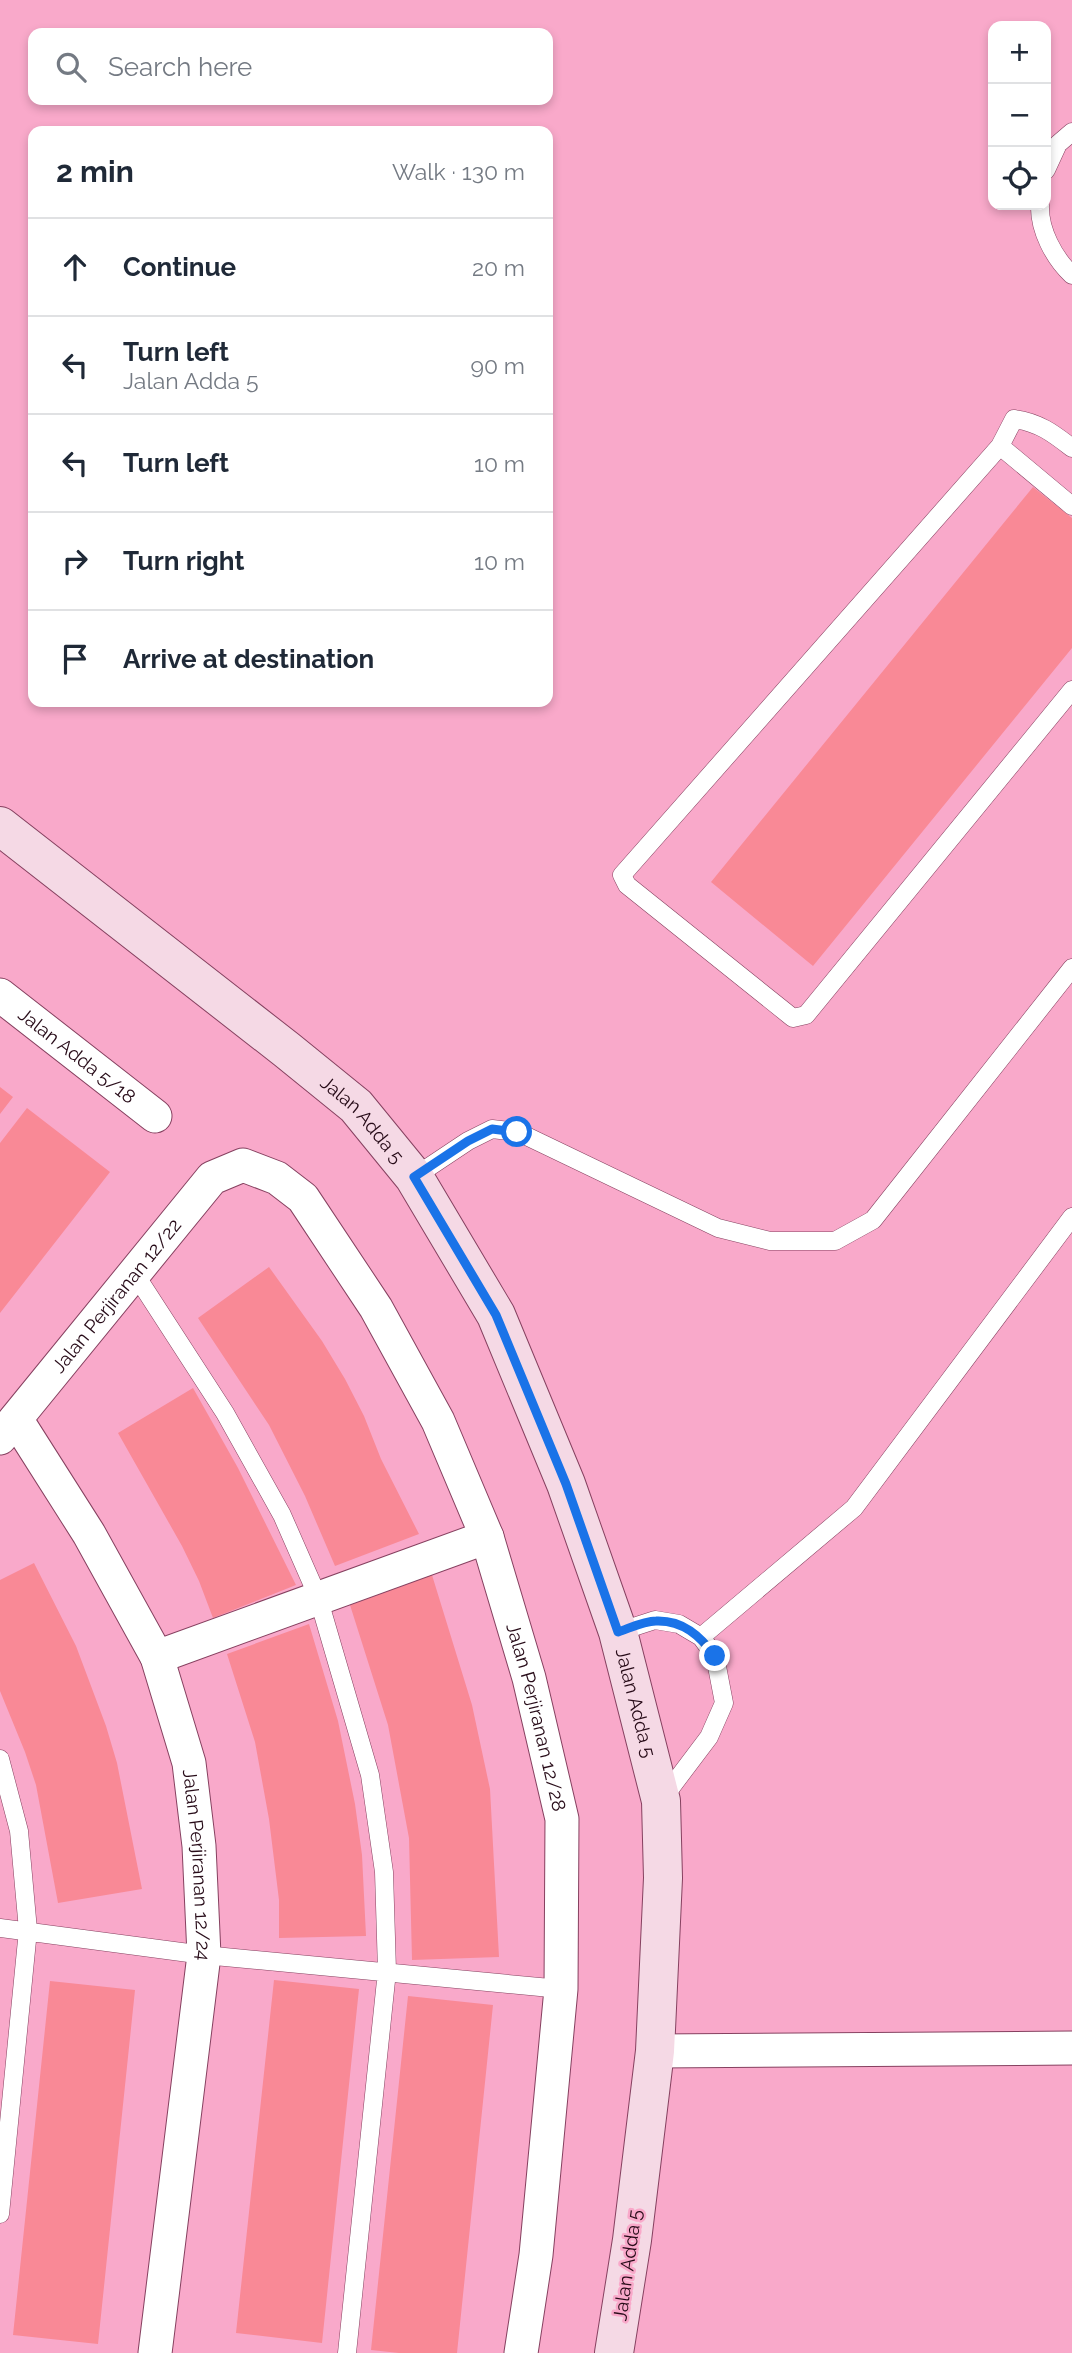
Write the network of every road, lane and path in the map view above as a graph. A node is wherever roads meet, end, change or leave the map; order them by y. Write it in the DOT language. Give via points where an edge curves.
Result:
graph roads {
  1 [pos="1072,132"];
  2 [pos="1051,159"];
  3 [pos="1040,210"];
  4 [pos="1072,275"];
  5 [pos="1000,446"];
  6 [pos="1072,448"];
  7 [pos="1072,506"];
  8 [pos="1072,690"];
  9 [pos="0,826"];
  10 [pos="1072,968"];
  11 [pos="0,995"];
  12 [pos="155,1116"];
  13 [pos="243,1165"];
  14 [pos="414,1177"];
  15 [pos="1072,1217"];
  16 [pos="135,1274"];
  17 [pos="8,1428"];
  18 [pos="487,1537"];
  19 [pos="318,1597"];
  20 [pos="618,1632"];
  21 [pos="701,1637"];
  22 [pos="157,1657"];
  23 [pos="0,1759"];
  24 [pos="661,1801"];
  25 [pos="0,1928"];
  26 [pos="28,1930"];
  27 [pos="204,1955"];
  28 [pos="387,1971"];
  29 [pos="561,1989"];
  30 [pos="1072,2048"];
  31 [pos="655,2051"];
  32 [pos="0,2214"];
  33 [pos="155,2353"];
  34 [pos="347,2353"];
  35 [pos="521,2353"];
  36 [pos="614,2353"];
  1 -- 2 [label="lane" via="1058,144"];
  3 -- 4 [label="lane" via="1052,251"];
  5 -- 6 [label="lane" via="1014,419 1049,430"];
  5 -- 7 [label="lane"];
  5 -- 8 [label="lane" via="622,875 626,885 793,1018 800,1018"];
  9 -- 14 [label="main road, Jalan Adda 5" via="356,1106"];
  10 -- 14 [label="lane" via="873,1220 835,1241 770,1241 718,1228 517,1132 492,1129"];
  11 -- 12 [label="street, Jalan Adda 5/18"];
  13 -- 16 [label="street, Jalan Perjiranan 12/22" via="212,1178"];
  13 -- 18 [label="street, Jalan Perjiranan 12/28" via="277,1178 303,1198 376,1308 439,1421"];
  14 -- 20 [label="main road, Jalan Adda 5" via="496,1315 566,1484"];
  15 -- 21 [label="lane" via="854,1508"];
  16 -- 17 [label="street, Jalan Perjiranan 12/22"];
  16 -- 19 [label="lane" via="282,1515"];
  17 -- 22 [label="street, Jalan Perjiranan 12/24" via="89,1534"];
  18 -- 19 [label="street"];
  18 -- 29 [label="street, Jalan Perjiranan 12/28" via="529,1678 562,1819"];
  19 -- 22 [label="street"];
  19 -- 28 [label="lane" via="370,1775 384,1872"];
  20 -- 21 [label="lane" via="655,1620 679,1624"];
  20 -- 24 [label="main road, Jalan Adda 5"];
  21 -- 24 [label="lane" via="715,1656 724,1703 709,1737"];
  22 -- 27 [label="street, Jalan Perjiranan 12/24" via="189,1763 199,1846"];
  23 -- 26 [label="lane" via="19,1831"];
  24 -- 31 [label="main road, Jalan Adda 5" via="663,1878"];
  25 -- 26 [label="lane"];
  26 -- 27 [label="lane"];
  26 -- 32 [label="lane"];
  27 -- 28 [label="lane"];
  27 -- 33 [label="street, Jalan Perjiranan 12/24"];
  28 -- 29 [label="lane"];
  28 -- 34 [label="lane"];
  29 -- 35 [label="street, Jalan Perjiranan 12/28" via="536,2255"];
  30 -- 31 [label="street"];
  31 -- 36 [label="main road, Jalan Adda 5"];
}
